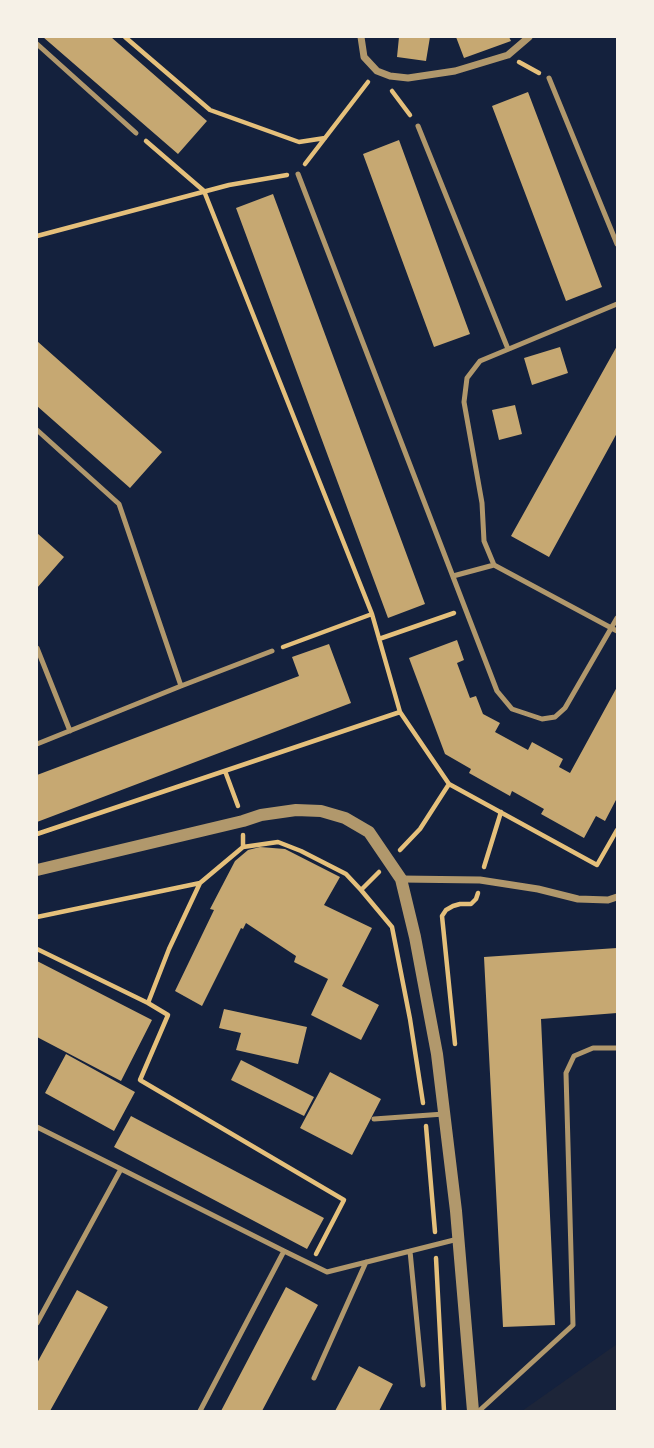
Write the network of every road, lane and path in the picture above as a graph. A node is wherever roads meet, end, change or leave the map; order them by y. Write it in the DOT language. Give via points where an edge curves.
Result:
graph roads {
  1 [pos="125,37"];
  2 [pos="361,37"];
  3 [pos="529,37"];
  4 [pos="37,44"];
  5 [pos="508,55"];
  6 [pos="377,71"];
  7 [pos="549,78"];
  8 [pos="418,126"];
  9 [pos="136,133"];
  10 [pos="326,138"];
  11 [pos="298,174"];
  12 [pos="204,191"];
  13 [pos="37,236"];
  14 [pos="617,244"];
  15 [pos="617,304"];
  16 [pos="508,349"];
  17 [pos="37,430"];
  18 [pos="494,565"];
  19 [pos="453,576"];
  20 [pos="466,609"];
  21 [pos="372,614"];
  22 [pos="617,618"];
  23 [pos="614,630"];
  24 [pos="379,639"];
  25 [pos="37,648"];
  26 [pos="272,651"];
  27 [pos="181,685"];
  28 [pos="400,712"];
  29 [pos="70,731"];
  30 [pos="37,744"];
  31 [pos="225,771"];
  32 [pos="501,813"];
  33 [pos="243,821"];
  34 [pos="617,830"];
  35 [pos="37,834"];
  36 [pos="37,870"];
  37 [pos="401,879"];
  38 [pos="480,880"];
  39 [pos="200,883"];
  40 [pos="361,890"];
  41 [pos="617,897"];
  42 [pos="37,917"];
  43 [pos="37,949"];
  44 [pos="148,1003"];
  45 [pos="617,1048"];
  46 [pos="456,1057"];
  47 [pos="444,1114"];
  48 [pos="425,1115"];
  49 [pos="374,1119"];
  50 [pos="37,1127"];
  51 [pos="121,1169"];
  52 [pos="459,1239"];
  53 [pos="436,1245"];
  54 [pos="284,1251"];
  55 [pos="410,1251"];
  56 [pos="366,1262"];
  57 [pos="311,1264"];
  58 [pos="37,1322"];
  59 [pos="313,1378"];
  60 [pos="423,1385"];
  61 [pos="200,1411"];
  62 [pos="443,1411"];
  63 [pos="473,1411"];
  64 [pos="479,1411"];
  1 -- 10 [label="path" via="210,110 299,142"];
  2 -- 6 [label="street" via="364,57"];
  3 -- 5 [label="street"];
  4 -- 9 [label="lane"];
  5 -- 6 [label="street" via="408,78"];
  5 -- 7 [label="path"];
  6 -- 8 [label="path"];
  6 -- 10 [label="path"];
  7 -- 14 [label="lane"];
  8 -- 16 [label="lane"];
  9 -- 12 [label="path"];
  10 -- 11 [label="path"];
  11 -- 12 [label="path"];
  11 -- 19 [label="lane"];
  12 -- 13 [label="path"];
  12 -- 21 [label="path"];
  15 -- 16 [label="lane"];
  16 -- 18 [label="lane" via="480,361 467,378 464,402 484,541"];
  17 -- 27 [label="lane" via="119,504"];
  18 -- 19 [label="lane"];
  18 -- 23 [label="lane"];
  19 -- 20 [label="lane"];
  20 -- 23 [label="lane" via="497,691 512,709 542,719 555,717 565,708"];
  20 -- 24 [label="path"];
  21 -- 24 [label="path"];
  21 -- 26 [label="path"];
  22 -- 23 [label="lane"];
  24 -- 28 [label="path"];
  25 -- 29 [label="lane"];
  26 -- 27 [label="lane"];
  27 -- 29 [label="lane"];
  28 -- 31 [label="path"];
  28 -- 32 [label="path" via="449,784"];
  29 -- 30 [label="lane"];
  31 -- 33 [label="path"];
  31 -- 35 [label="path"];
  32 -- 34 [label="path" via="597,866"];
  32 -- 38 [label="path"];
  33 -- 36 [label="street"];
  33 -- 37 [label="street" via="296,810 345,818 369,832"];
  33 -- 39 [label="path" via="243,847"];
  37 -- 38 [label="street"];
  37 -- 47 [label="street" via="420,963"];
  38 -- 41 [label="street" via="578,899"];
  38 -- 46 [label="path" via="471,904 453,906 442,916"];
  39 -- 42 [label="path"];
  39 -- 44 [label="path"];
  40 -- 48 [label="path" via="391,927"];
  43 -- 44 [label="path"];
  44 -- 57 [label="path" via="168,1015 140,1080 344,1200"];
  45 -- 64 [label="lane" via="593,1048 574,1056 566,1073 573,1325"];
  47 -- 48 [label="lane"];
  47 -- 52 [label="street"];
  48 -- 49 [label="lane"];
  48 -- 53 [label="path"];
  50 -- 51 [label="lane"];
  51 -- 54 [label="lane"];
  51 -- 58 [label="lane"];
  52 -- 53 [label="lane"];
  52 -- 63 [label="street"];
  53 -- 55 [label="lane"];
  53 -- 62 [label="path"];
  54 -- 57 [label="lane"];
  54 -- 61 [label="lane"];
  55 -- 56 [label="lane"];
  55 -- 60 [label="lane"];
  56 -- 57 [label="lane" via="327,1272"];
  56 -- 59 [label="lane"];
}
